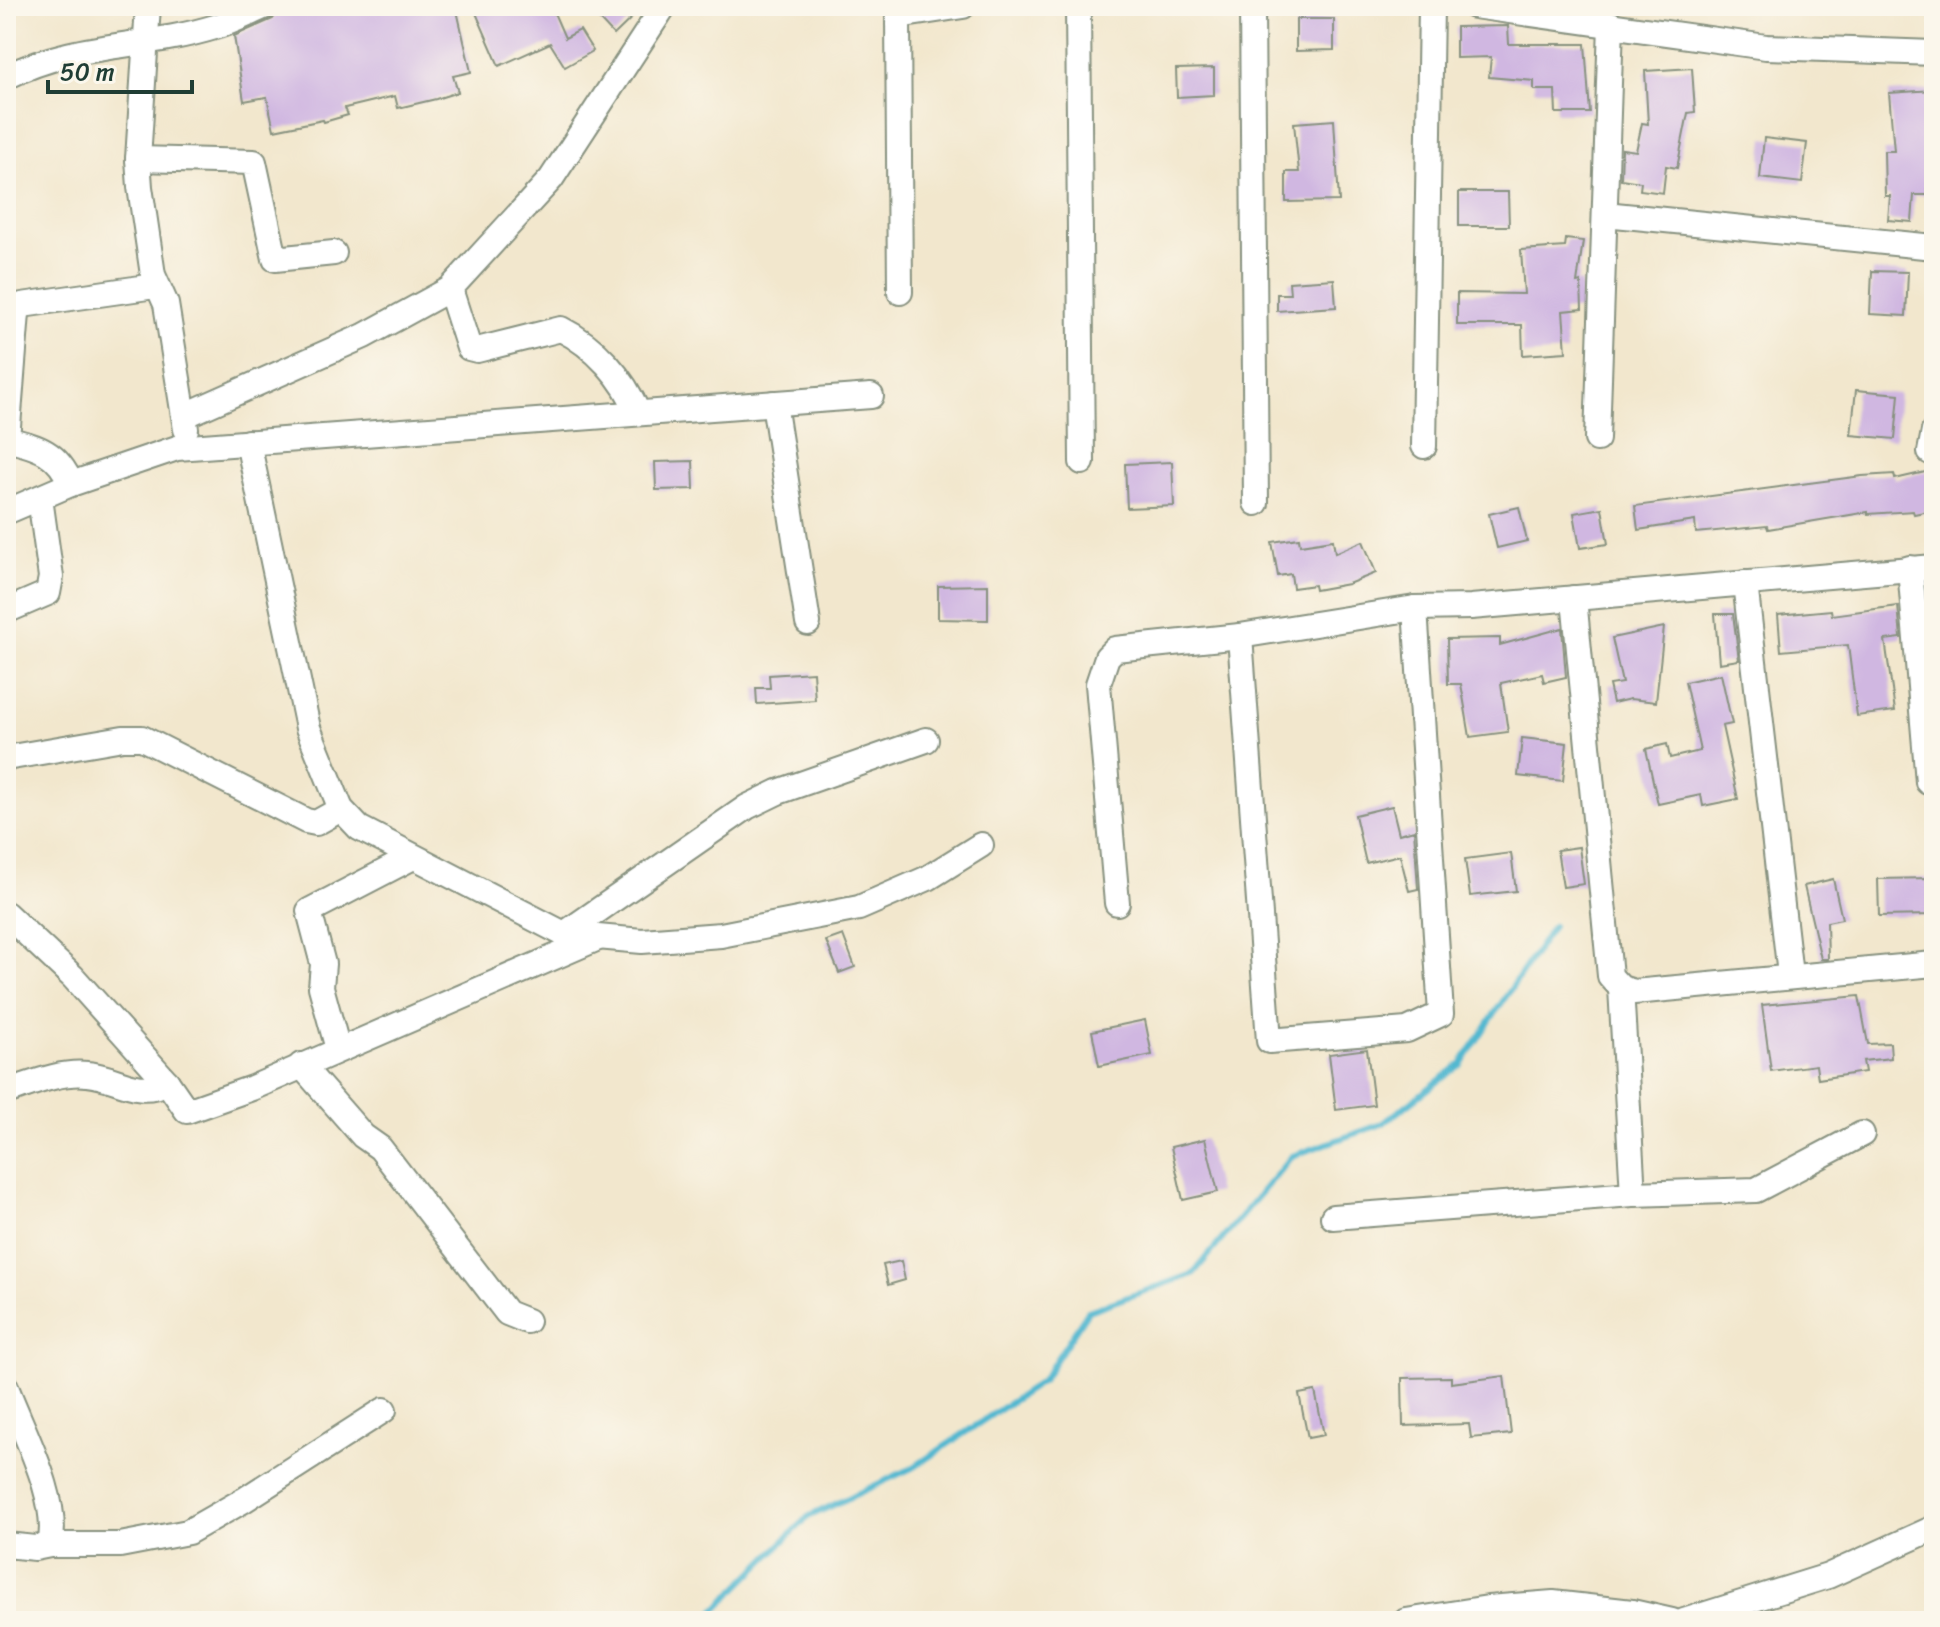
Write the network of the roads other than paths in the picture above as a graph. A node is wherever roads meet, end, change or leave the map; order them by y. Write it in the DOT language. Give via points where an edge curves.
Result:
graph roads {
  1 [pos="148,6"];
  2 [pos="266,6"];
  3 [pos="664,6"];
  4 [pos="963,6"];
  5 [pos="1078,6"];
  6 [pos="1252,6"];
  7 [pos="1431,6"];
  8 [pos="1474,6"];
  9 [pos="1611,24"];
  10 [pos="146,40"];
  11 [pos="1934,53"];
  12 [pos="6,77"];
  13 [pos="138,159"];
  14 [pos="1605,214"];
  15 [pos="1934,247"];
  16 [pos="334,253"];
  17 [pos="155,286"];
  18 [pos="450,289"];
  19 [pos="900,292"];
  20 [pos="871,396"];
  21 [pos="774,403"];
  22 [pos="638,413"];
  23 [pos="186,415"];
  24 [pos="6,439"];
  25 [pos="1597,439"];
  26 [pos="248,442"];
  27 [pos="1424,446"];
  28 [pos="177,448"];
  29 [pos="1082,462"];
  30 [pos="71,484"];
  31 [pos="40,498"];
  32 [pos="1256,503"];
  33 [pos="6,512"];
  34 [pos="1922,568"];
  35 [pos="1745,583"];
  36 [pos="1574,598"];
  37 [pos="1415,608"];
  38 [pos="6,611"];
  39 [pos="808,623"];
  40 [pos="1240,636"];
  41 [pos="926,740"];
  42 [pos="6,758"];
  43 [pos="1928,782"];
  44 [pos="341,809"];
  45 [pos="981,845"];
  46 [pos="413,857"];
  47 [pos="1117,903"];
  48 [pos="6,914"];
  49 [pos="564,934"];
  50 [pos="596,939"];
  51 [pos="1934,964"];
  52 [pos="1790,975"];
  53 [pos="1621,988"];
  54 [pos="338,1049"];
  55 [pos="301,1065"];
  56 [pos="167,1082"];
  57 [pos="6,1092"];
  58 [pos="1862,1134"];
  59 [pos="1633,1194"];
  60 [pos="1333,1217"];
  61 [pos="527,1321"];
  62 [pos="6,1387"];
  63 [pos="384,1410"];
  64 [pos="1934,1528"];
  65 [pos="6,1545"];
  66 [pos="50,1545"];
  67 [pos="1630,1616"];
  68 [pos="1406,1621"];
  69 [pos="1672,1621"];
  70 [pos="1684,1621"];
  1 -- 10 [label="street"];
  2 -- 10 [label="street" via="215,27"];
  3 -- 18 [label="street" via="551,179"];
  4 -- 19 [label="street" via="898,16"];
  5 -- 29 [label="street"];
  6 -- 32 [label="street"];
  7 -- 27 [label="street"];
  8 -- 9 [label="street"];
  9 -- 11 [label="street" via="1766,47"];
  9 -- 14 [label="street"];
  10 -- 12 [label="street" via="71,53"];
  10 -- 13 [label="street"];
  13 -- 16 [label="street" via="254,162 275,259"];
  13 -- 17 [label="street"];
  14 -- 15 [label="street"];
  14 -- 25 [label="street"];
  17 -- 23 [label="street" via="166,304"];
  17 -- 24 [label="street" via="22,305 17,313"];
  18 -- 22 [label="street" via="469,348 561,329 609,366"];
  18 -- 23 [label="street" via="364,336"];
  20 -- 21 [label="street"];
  21 -- 22 [label="street"];
  21 -- 39 [label="street"];
  22 -- 26 [label="street"];
  23 -- 28 [label="street" via="186,433"];
  24 -- 30 [label="street" via="62,463"];
  26 -- 28 [label="street"];
  26 -- 44 [label="street" via="308,728"];
  28 -- 30 [label="street"];
  30 -- 31 [label="street"];
  31 -- 33 [label="street"];
  31 -- 38 [label="street" via="51,577 48,593"];
  34 -- 35 [label="street"];
  34 -- 43 [label="street"];
  35 -- 36 [label="street"];
  35 -- 52 [label="street"];
  36 -- 37 [label="street"];
  36 -- 53 [label="street" via="1610,976"];
  37 -- 40 [label="street"];
  37 -- 40 [label="street" via="1441,1014 1407,1030 1269,1041"];
  40 -- 47 [label="street" via="1115,649 1101,668 1098,684"];
  41 -- 49 [label="street" via="747,807"];
  42 -- 44 [label="street" via="142,738 306,821 316,823"];
  44 -- 46 [label="street" via="359,828"];
  45 -- 50 [label="street" via="886,899 847,911 721,935"];
  46 -- 49 [label="street"];
  46 -- 54 [label="street" via="309,911"];
  48 -- 56 [label="street" via="73,977"];
  49 -- 50 [label="street"];
  50 -- 54 [label="street"];
  51 -- 52 [label="street"];
  52 -- 53 [label="street" via="1634,992"];
  53 -- 59 [label="street"];
  54 -- 55 [label="street"];
  55 -- 56 [label="street" via="187,1111"];
  55 -- 61 [label="street" via="363,1136 380,1148 507,1313"];
  56 -- 57 [label="street" via="155,1088 126,1087 88,1074"];
  58 -- 59 [label="street" via="1756,1190"];
  59 -- 60 [label="street"];
  62 -- 66 [label="street" via="51,1506"];
  63 -- 66 [label="street" via="188,1532 120,1545"];
  64 -- 70 [label="street" via="1828,1576"];
  65 -- 66 [label="street"];
  67 -- 68 [label="street" via="1553,1603"];
  67 -- 69 [label="street"];
}
